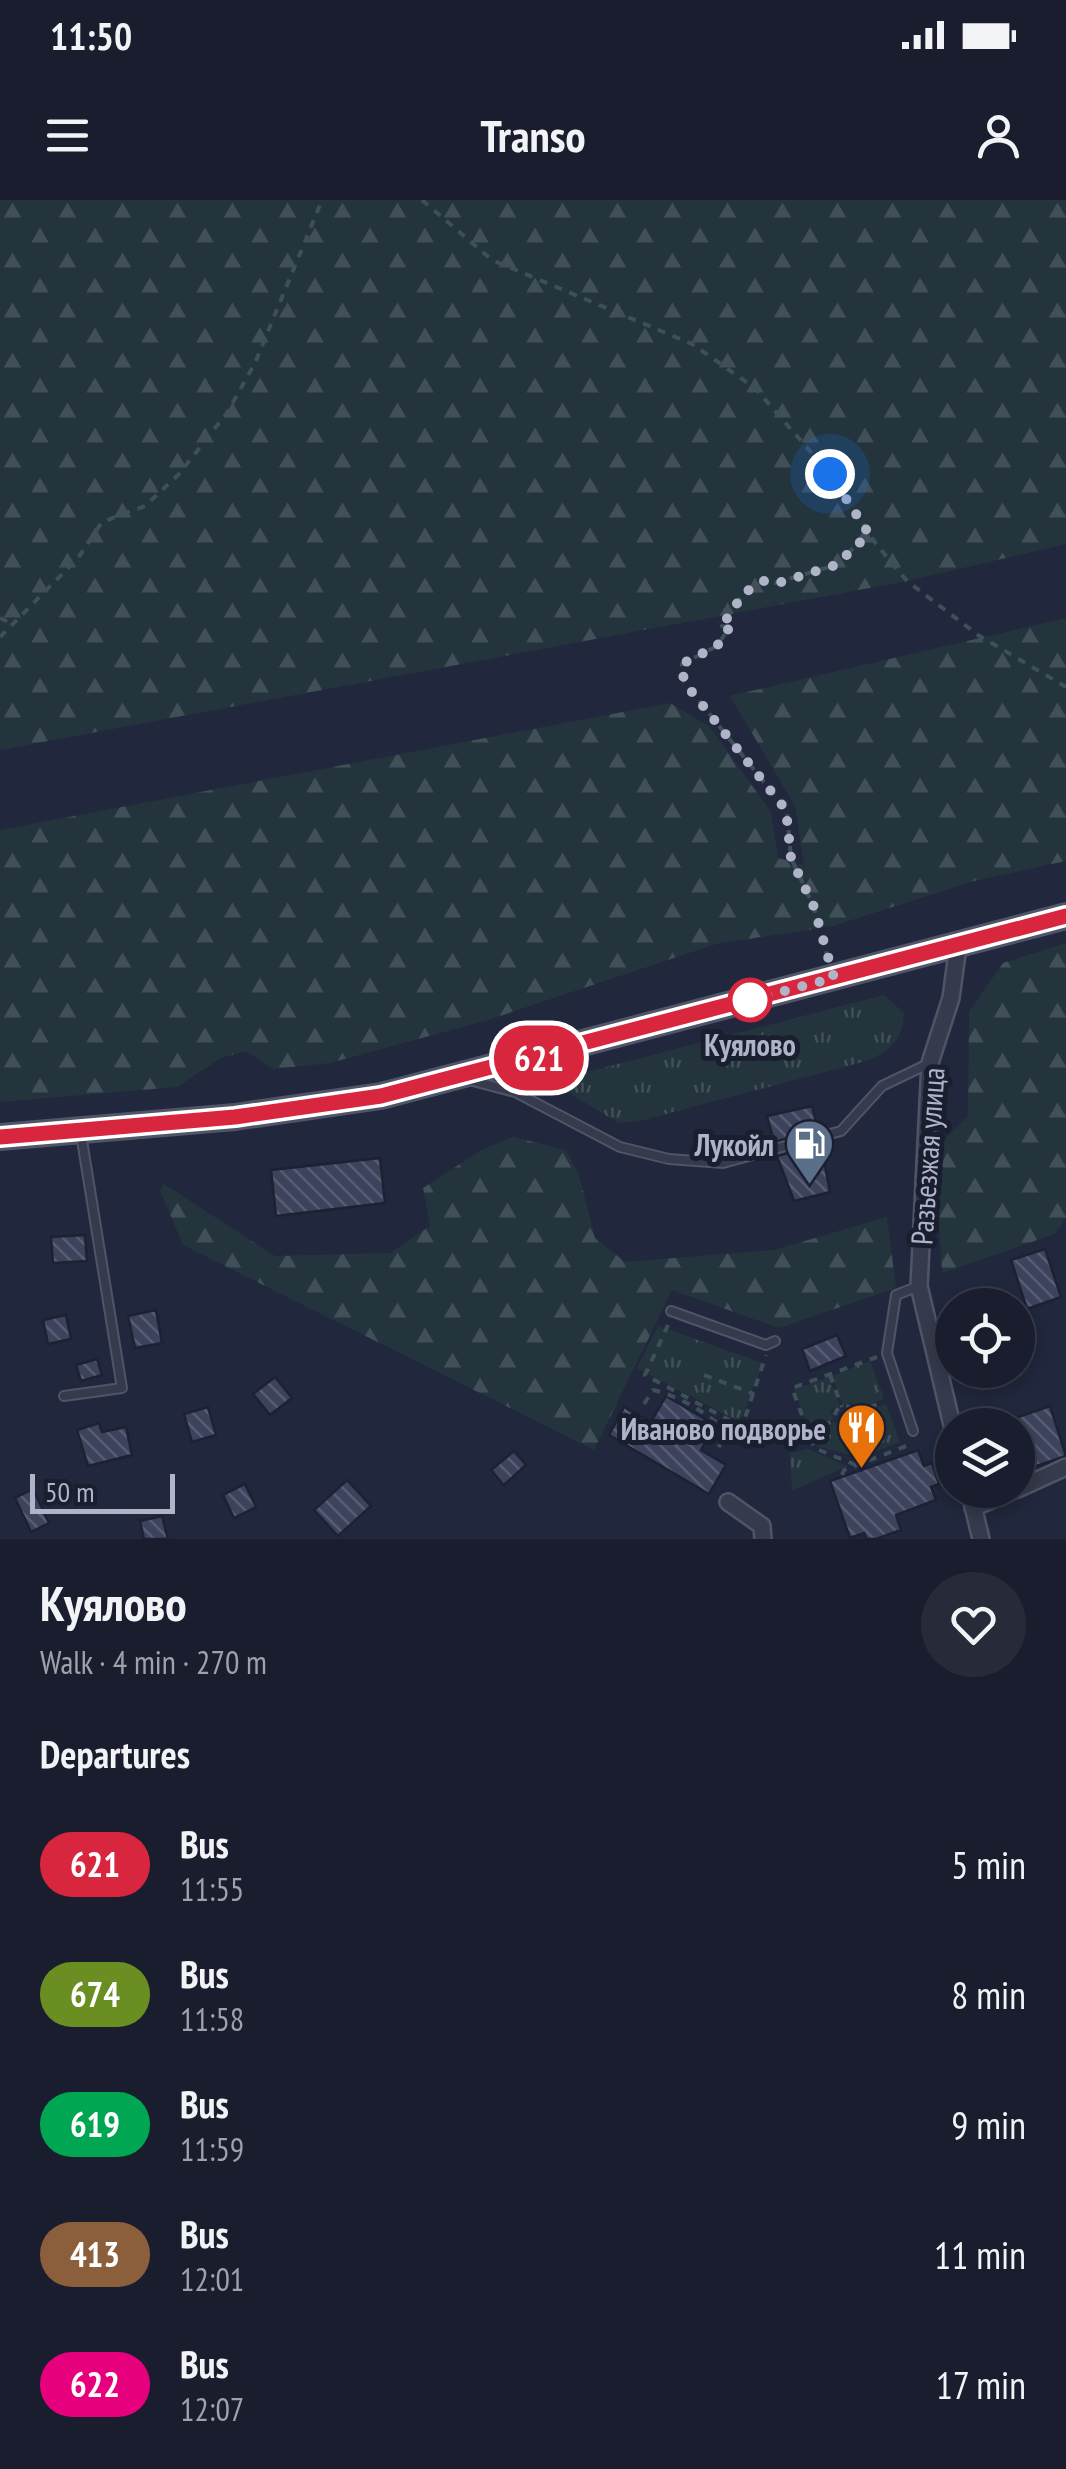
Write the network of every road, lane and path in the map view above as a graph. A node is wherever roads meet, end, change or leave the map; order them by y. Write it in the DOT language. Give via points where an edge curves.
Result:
graph roads {
  1 [pos="322,200"];
  2 [pos="422,200"];
  3 [pos="869,534"];
  4 [pos="0,618"];
  5 [pos="10,624"];
  6 [pos="0,636"];
  7 [pos="1066,688"];
  8 [pos="1066,916"];
  9 [pos="958,946"];
  10 [pos="834,978"];
  11 [pos="930,1063"];
  12 [pos="464,1078"];
  13 [pos="80,1130"];
  14 [pos="0,1137"];
  15 [pos="919,1286"];
  16 [pos="672,1311"];
  17 [pos="771,1343"];
  18 [pos="887,1354"];
  19 [pos="704,1375"];
  20 [pos="830,1375"];
  21 [pos="665,1389"];
  22 [pos="754,1394"];
  23 [pos="64,1396"];
  24 [pos="881,1403"];
  25 [pos="644,1404"];
  26 [pos="842,1407"];
  27 [pos="948,1408"];
  28 [pos="854,1413"];
  29 [pos="724,1417"];
  30 [pos="836,1420"];
  31 [pos="720,1424"];
  32 [pos="849,1424"];
  33 [pos="808,1430"];
  34 [pos="912,1432"];
  35 [pos="717,1450"];
  36 [pos="859,1464"];
  37 [pos="1066,1467"];
  38 [pos="842,1475"];
  39 [pos="1035,1481"];
  40 [pos="728,1502"];
  41 [pos="973,1508"];
  42 [pos="764,1539"];
  43 [pos="981,1539"];
  1 -- 5 [label="path" via="227,412 179,474 145,506 102,522 78,558"];
  2 -- 3 [label="path" via="492,260 692,344 754,388 830,474"];
  3 -- 7 [label="path" via="921,592"];
  3 -- 10 [label="path" via="836,565 775,584 764,581 744,593 717,646 682,664 684,682 786,810 791,858 814,907"];
  4 -- 5 [label="path"];
  5 -- 6 [label="path"];
  8 -- 9 [label="main road"];
  9 -- 10 [label="main road"];
  9 -- 11 [label="street, Разъезжая улица" via="951,998"];
  10 -- 12 [label="main road"];
  11 -- 12 [label="lane" via="871,1094 841,1131 722,1163 620,1147 515,1092"];
  11 -- 15 [label="street, Разъезжая улица"];
  12 -- 13 [label="main road" via="310,1108"];
  13 -- 14 [label="main road"];
  13 -- 23 [label="lane" via="122,1388"];
  15 -- 18 [label="lane" via="896,1296"];
  15 -- 27 [label="street, Разъезжая улица"];
  16 -- 17 [label="lane"];
  16 -- 21 [label="path" via="645,1375"];
  17 -- 22 [label="path"];
  18 -- 20 [label="path"];
  18 -- 34 [label="lane"];
  19 -- 22 [label="path"];
  20 -- 26 [label="path"];
  20 -- 33 [label="path" via="792,1388"];
  21 -- 25 [label="path" via="652,1390"];
  21 -- 29 [label="path"];
  21 -- 31 [label="path"];
  22 -- 29 [label="path" via="742,1426"];
  24 -- 28 [label="path"];
  26 -- 28 [label="path" via="851,1404"];
  26 -- 30 [label="path" via="833,1410"];
  28 -- 32 [label="path" via="857,1421"];
  29 -- 31 [label="path"];
  30 -- 32 [label="path" via="840,1428"];
  30 -- 33 [label="path"];
  31 -- 35 [label="path" via="728,1432"];
  32 -- 36 [label="path"];
  33 -- 36 [label="path" via="814,1448"];
  34 -- 36 [label="path" via="917,1442"];
  36 -- 38 [label="path"];
  37 -- 39 [label="street"];
  40 -- 42 [label="street" via="762,1526"];
  41 -- 43 [label="street"];
}
